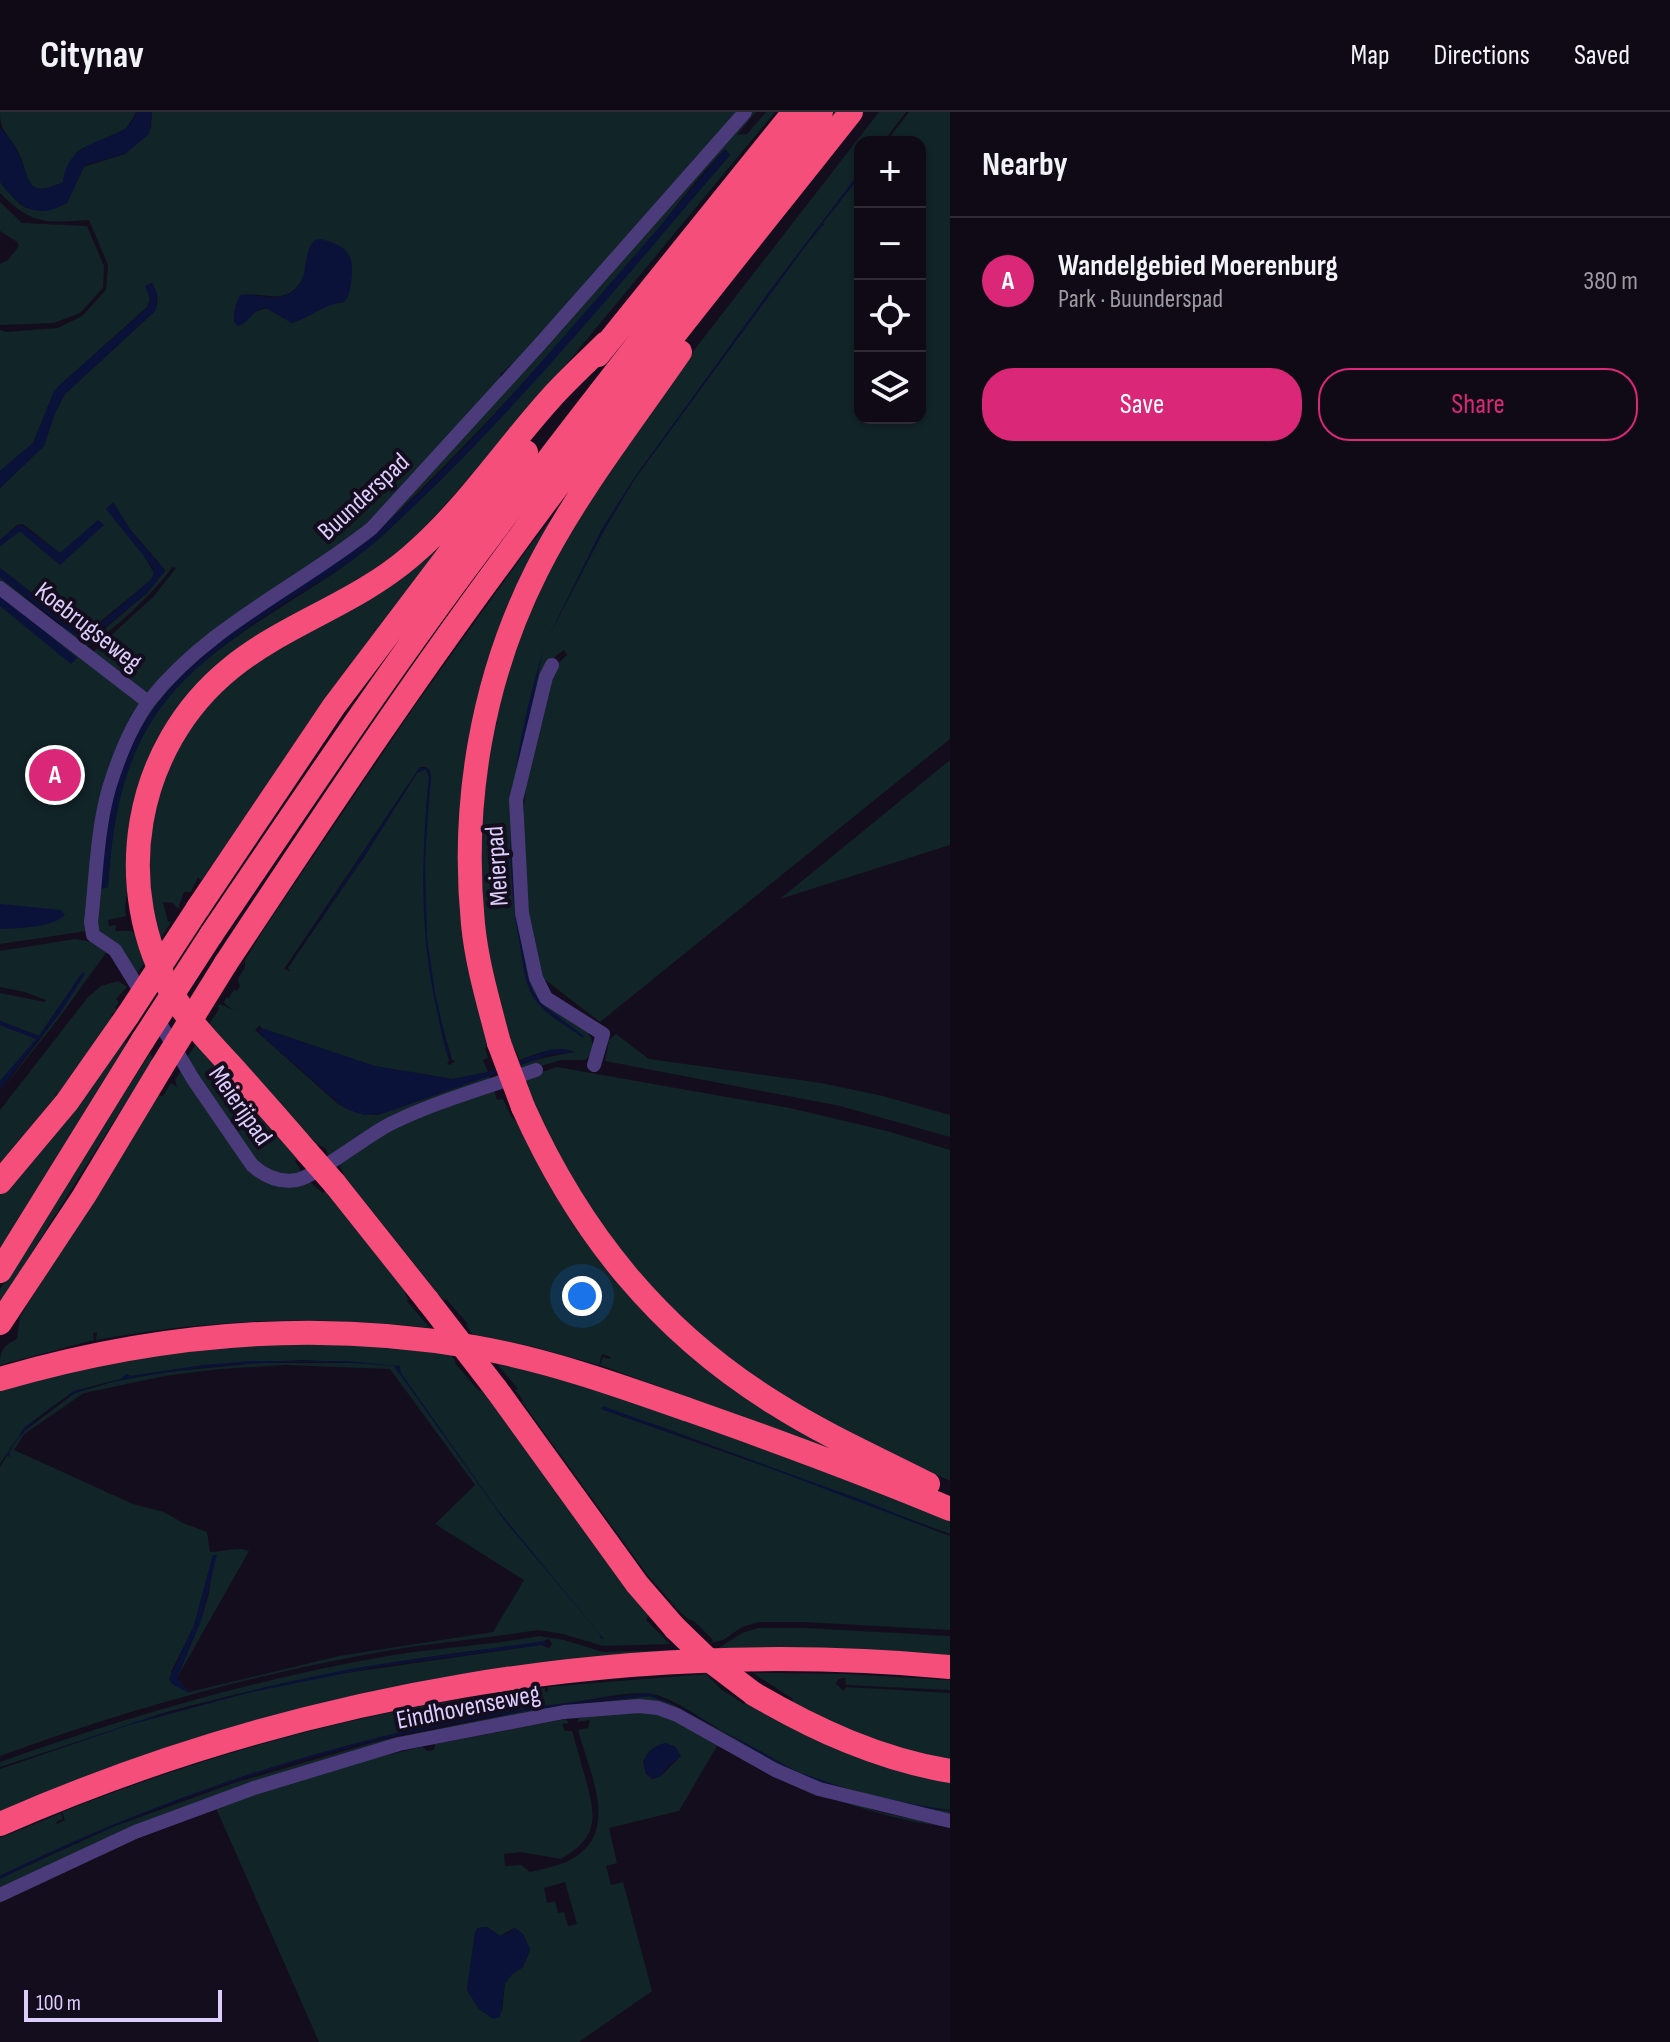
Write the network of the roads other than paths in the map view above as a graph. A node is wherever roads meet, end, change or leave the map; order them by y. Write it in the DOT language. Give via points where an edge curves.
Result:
graph roads {
  1 [pos="745,112"];
  2 [pos="794,112"];
  3 [pos="821,112"];
  4 [pos="851,112"];
  5 [pos="699,305"];
  6 [pos="606,343"];
  7 [pos="0,588"];
  8 [pos="552,665"];
  9 [pos="148,702"];
  10 [pos="93,935"];
  11 [pos="594,1065"];
  12 [pos="536,1070"];
  13 [pos="0,1182"];
  14 [pos="0,1271"];
  15 [pos="0,1323"];
  16 [pos="0,1379"];
  17 [pos="950,1498"];
  18 [pos="950,1509"];
  19 [pos="950,1667"];
  20 [pos="950,1771"];
  21 [pos="950,1821"];
  22 [pos="0,1824"];
  23 [pos="0,1895"];
  1 -- 9 [label="street, Buunderspad" via="372,528 212,640"];
  2 -- 6 [label="highway"];
  3 -- 14 [label="highway, bridge" via="600,391 365,708 211,935"];
  4 -- 5 [label="highway"];
  5 -- 15 [label="highway, bridge" via="502,560 389,721 226,963"];
  5 -- 17 [label="highway, bridge" via="680,352 587,486 537,570 487,706 470,867 484,987 499,1043 544,1154 613,1262 659,1313 725,1370 775,1404"];
  6 -- 13 [label="highway, bridge" via="334,706 67,1102"];
  6 -- 20 [label="highway, bridge" via="411,555 354,596 247,656 207,689 172,736 155,770 141,819 141,912 157,965 195,1026 335,1184 675,1628 754,1694 801,1721 852,1744"];
  7 -- 9 [label="street, Koebrugseweg"];
  8 -- 11 [label="street, Meierpad" via="516,800 522,913 536,978 546,998 603,1034"];
  9 -- 10 [label="street, Buunderspad" via="108,791"];
  10 -- 12 [label="street, Meierijpad" via="122,959 193,1079 252,1165 270,1177 306,1177 404,1118"];
  16 -- 18 [label="highway" via="90,1355 206,1337 284,1332 430,1341 594,1376"];
  19 -- 22 [label="highway" via="849,1660 647,1663 448,1688 235,1737"];
  21 -- 23 [label="street, Eindhovenseweg" via="819,1789 677,1715 639,1706 564,1712 399,1744 254,1788 135,1832"];
}
